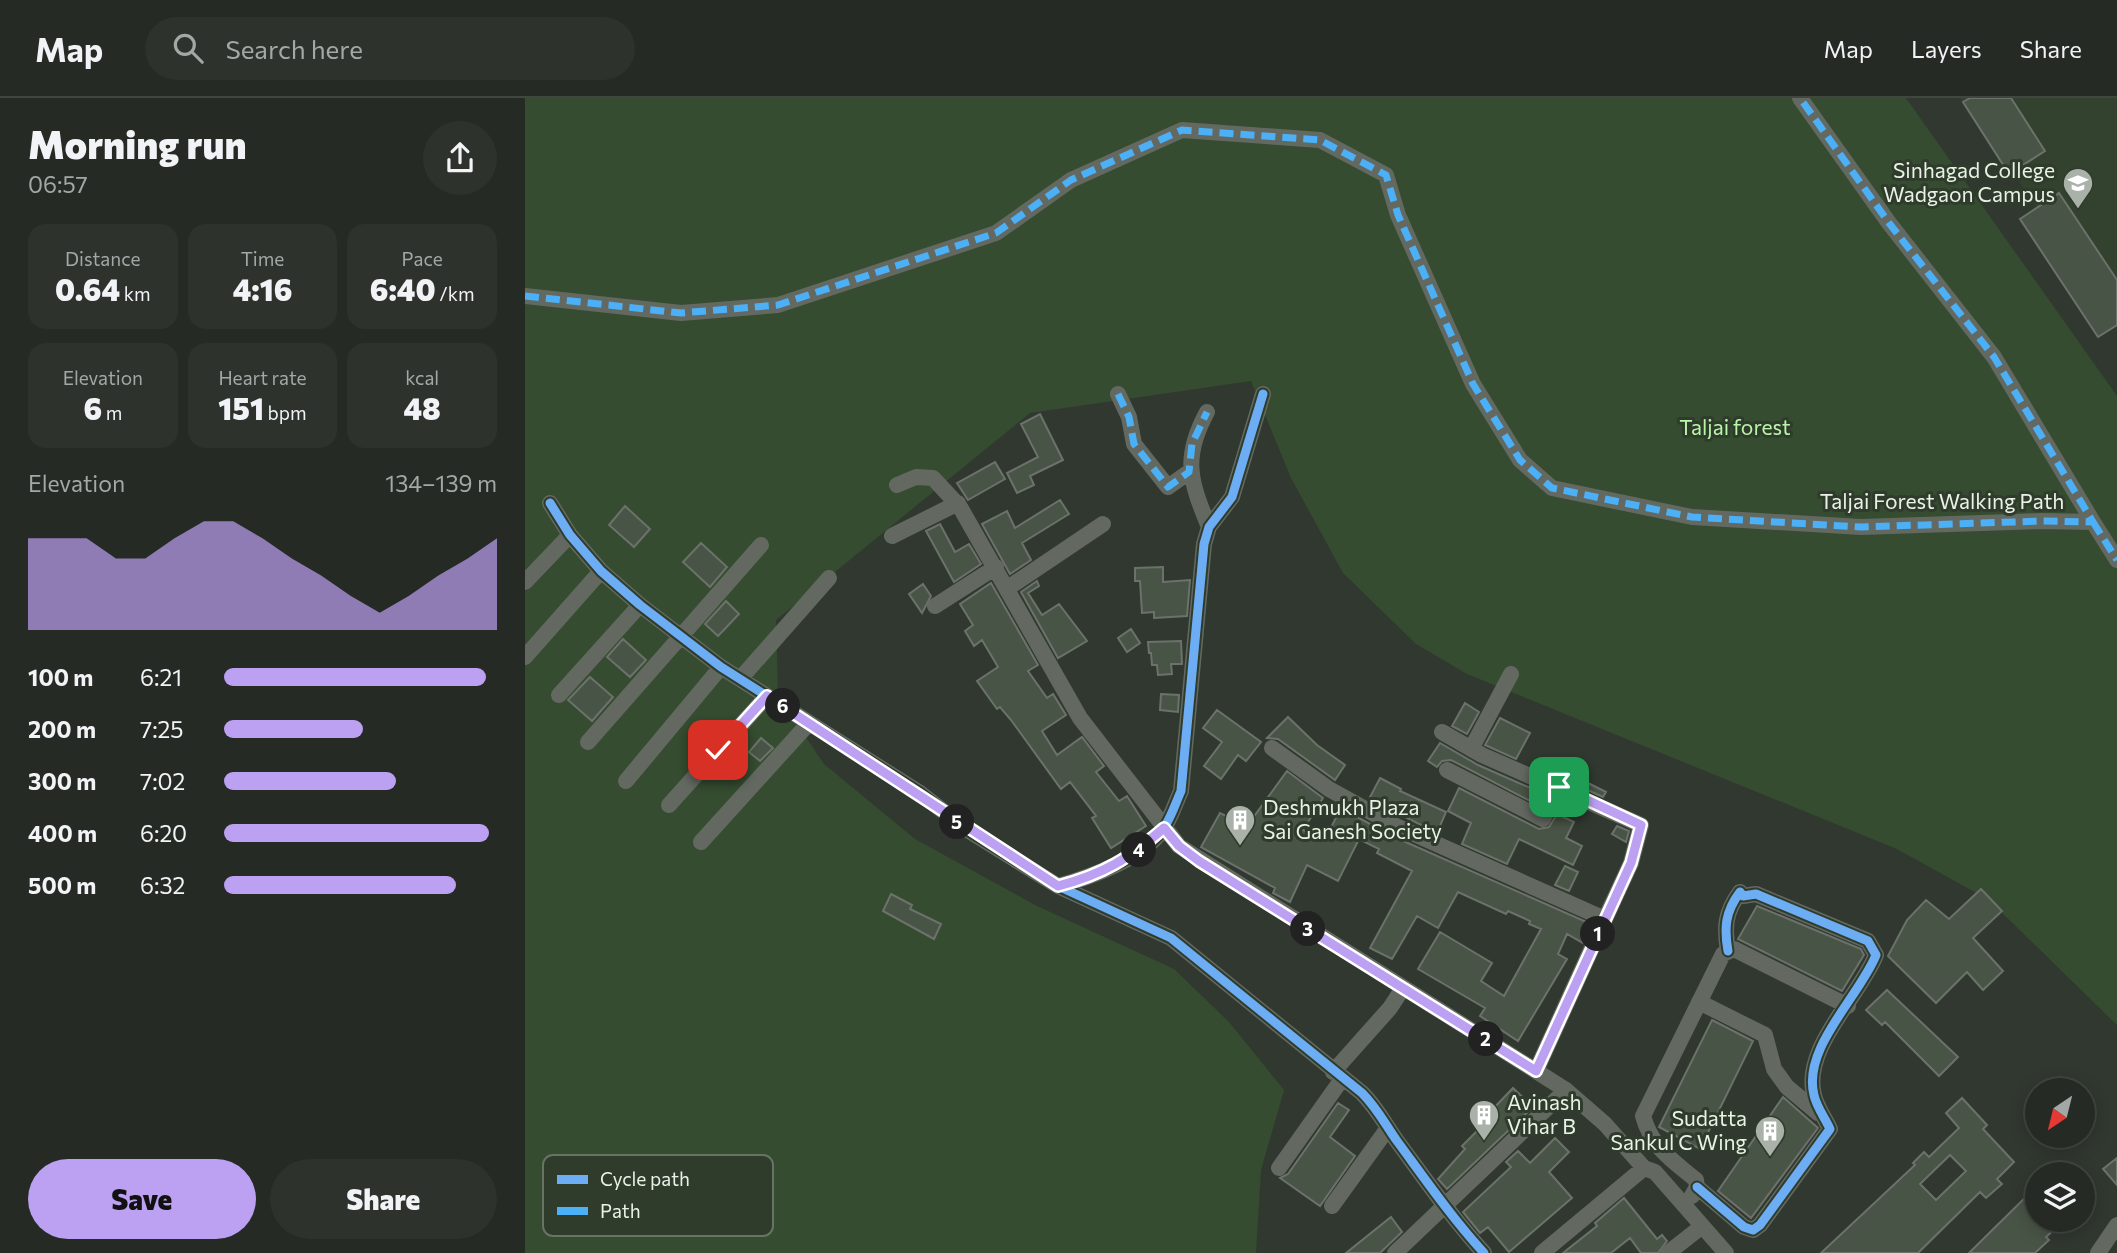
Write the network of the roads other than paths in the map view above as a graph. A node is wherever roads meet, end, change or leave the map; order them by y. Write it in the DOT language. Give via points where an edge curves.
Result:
graph roads {
  1 [pos="1800,98"];
  2 [pos="525,296"];
  3 [pos="1118,394"];
  4 [pos="1263,394"];
  5 [pos="1207,412"];
  6 [pos="1189,472"];
  7 [pos="897,485"];
  8 [pos="550,503"];
  9 [pos="958,503"];
  10 [pos="2092,522"];
  11 [pos="1103,524"];
  12 [pos="1209,527"];
  13 [pos="570,536"];
  14 [pos="892,536"];
  15 [pos="761,545"];
  16 [pos="2117,560"];
  17 [pos="996,567"];
  18 [pos="601,571"];
  19 [pos="829,578"];
  20 [pos="525,582"];
  21 [pos="1007,588"];
  22 [pos="640,605"];
  23 [pos="935,606"];
  24 [pos="679,635"];
  25 [pos="525,657"];
  26 [pos="721,667"];
  27 [pos="1511,674"];
  28 [pos="740,679"];
  29 [pos="559,695"];
  30 [pos="767,696"];
  31 [pos="809,723"];
  32 [pos="1442,732"];
  33 [pos="588,742"];
  34 [pos="1272,748"];
  35 [pos="1471,749"];
  36 [pos="1447,770"];
  37 [pos="626,780"];
  38 [pos="1559,787"];
  39 [pos="669,805"];
  40 [pos="1164,828"];
  41 [pos="701,842"];
  42 [pos="1058,886"];
  43 [pos="1605,919"];
  44 [pos="1728,951"];
  45 [pos="1397,997"];
  46 [pos="1699,1002"];
  47 [pos="1848,1006"];
  48 [pos="1536,1071"];
  49 [pos="1338,1076"];
  50 [pos="1557,1100"];
  51 [pos="1388,1128"];
  52 [pos="1830,1129"];
  53 [pos="1279,1168"];
  54 [pos="1635,1176"];
  55 [pos="1697,1187"];
  56 [pos="1332,1206"];
  57 [pos="1445,1207"];
  58 [pos="1685,1207"];
  59 [pos="2117,1225"];
  60 [pos="1693,1233"];
  61 [pos="1395,1253"];
  62 [pos="1484,1253"];
  63 [pos="1542,1253"];
  64 [pos="1668,1253"];
  65 [pos="1726,1253"];
  66 [pos="2098,1253"];
  1 -- 10 [label="street, Taljai Forest Walking Path" via="1889,223 1994,357"];
  2 -- 10 [label="street, Taljai Forest Walking Path" via="681,313 778,305 996,233 1072,180 1182,130 1320,140 1386,175 1398,215 1473,384 1520,460 1552,488 1705,518 1861,527"];
  3 -- 6 [label="street" via="1134,444 1168,487"];
  4 -- 12 [label="street" via="1232,497"];
  5 -- 6 [label="street" via="1192,444"];
  6 -- 12 [label="street"];
  7 -- 9 [label="street" via="916,477 933,478"];
  8 -- 13 [label="street"];
  9 -- 14 [label="street"];
  9 -- 17 [label="street"];
  10 -- 16 [label="street, Taljai Forest Walking Path"];
  11 -- 21 [label="street"];
  12 -- 40 [label="street" via="1181,791"];
  13 -- 18 [label="street"];
  13 -- 20 [label="street"];
  15 -- 24 [label="street"];
  17 -- 21 [label="street"];
  17 -- 23 [label="street"];
  18 -- 22 [label="street"];
  18 -- 25 [label="street"];
  19 -- 28 [label="street"];
  21 -- 40 [label="street" via="1080,718"];
  22 -- 24 [label="street"];
  22 -- 29 [label="street"];
  24 -- 26 [label="street"];
  24 -- 33 [label="street"];
  26 -- 28 [label="street"];
  26 -- 37 [label="street"];
  27 -- 35 [label="street"];
  28 -- 30 [label="street"];
  30 -- 31 [label="street"];
  30 -- 39 [label="street"];
  31 -- 41 [label="street"];
  31 -- 42 [label="street"];
  32 -- 35 [label="street"];
  34 -- 43 [label="street" via="1329,789 1396,826"];
  35 -- 38 [label="street"];
  36 -- 38 [label="street" via="1543,819"];
  38 -- 43 [label="street" via="1641,825 1631,863"];
  40 -- 42 [label="street" via="1119,864"];
  40 -- 45 [label="street" via="1199,861"];
  42 -- 49 [label="street" via="1171,938"];
  43 -- 48 [label="street"];
  44 -- 46 [label="street"];
  44 -- 47 [label="street" via="1734,949"];
  44 -- 47 [label="street" via="1725,920 1740,892 1743,896 1756,894 1868,941 1876,955"];
  45 -- 48 [label="street"];
  45 -- 49 [label="street"];
  46 -- 52 [label="street" via="1765,1035 1774,1069"];
  46 -- 55 [label="street" via="1643,1116 1655,1145 1696,1180"];
  47 -- 52 [label="street" via="1816,1054 1813,1094"];
  48 -- 50 [label="street"];
  49 -- 51 [label="street" via="1381,1112"];
  49 -- 53 [label="street"];
  50 -- 54 [label="street" via="1605,1124"];
  50 -- 57 [label="street"];
  51 -- 56 [label="street"];
  51 -- 57 [label="street"];
  52 -- 55 [label="street" via="1753,1230"];
  54 -- 58 [label="street" via="1655,1172"];
  54 -- 63 [label="street"];
  55 -- 58 [label="street"];
  57 -- 61 [label="street"];
  57 -- 62 [label="street"];
  58 -- 60 [label="street"];
  59 -- 66 [label="street"];
  60 -- 64 [label="street"];
  60 -- 65 [label="street"];
}
